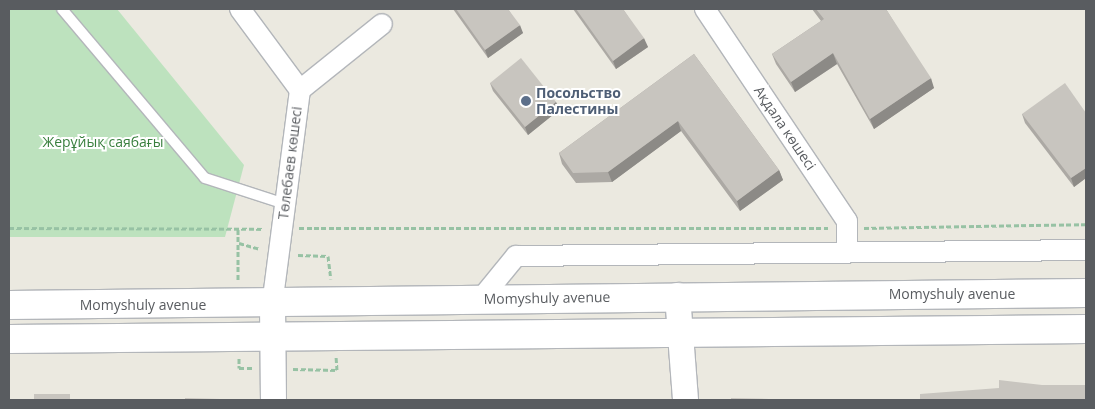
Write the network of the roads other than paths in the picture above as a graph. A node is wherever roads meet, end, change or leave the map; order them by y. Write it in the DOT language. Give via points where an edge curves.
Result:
graph roads {
  1 [pos="62,9"];
  2 [pos="240,9"];
  3 [pos="706,9"];
  4 [pos="382,24"];
  5 [pos="300,90"];
  6 [pos="285,204"];
  7 [pos="1086,250"];
  8 [pos="847,253"];
  9 [pos="1086,293"];
  10 [pos="677,295"];
  11 [pos="480,300"];
  12 [pos="9,305"];
  13 [pos="272,305"];
  14 [pos="1086,329"];
  15 [pos="680,334"];
  16 [pos="9,339"];
  17 [pos="272,339"];
  18 [pos="273,400"];
  19 [pos="686,400"];
  1 -- 6 [label="lane" via="205,178"];
  2 -- 5 [label="street, Төлебаев көшесі"];
  3 -- 8 [label="street, Ақдала көшесі" via="847,221"];
  4 -- 5 [label="street"];
  5 -- 6 [label="street, Төлебаев көшесі"];
  6 -- 13 [label="street, Төлебаев көшесі"];
  7 -- 8 [label="street"];
  8 -- 11 [label="street" via="516,256"];
  9 -- 10 [label="main road, Momyshuly avenue"];
  10 -- 11 [label="main road, Momyshuly avenue"];
  10 -- 15 [label="street"];
  11 -- 13 [label="main road, Momyshuly avenue"];
  12 -- 13 [label="main road, Momyshuly avenue"];
  13 -- 17 [label="street"];
  14 -- 15 [label="main road"];
  15 -- 17 [label="main road"];
  15 -- 19 [label="street"];
  16 -- 17 [label="main road"];
  17 -- 18 [label="street"];
}
